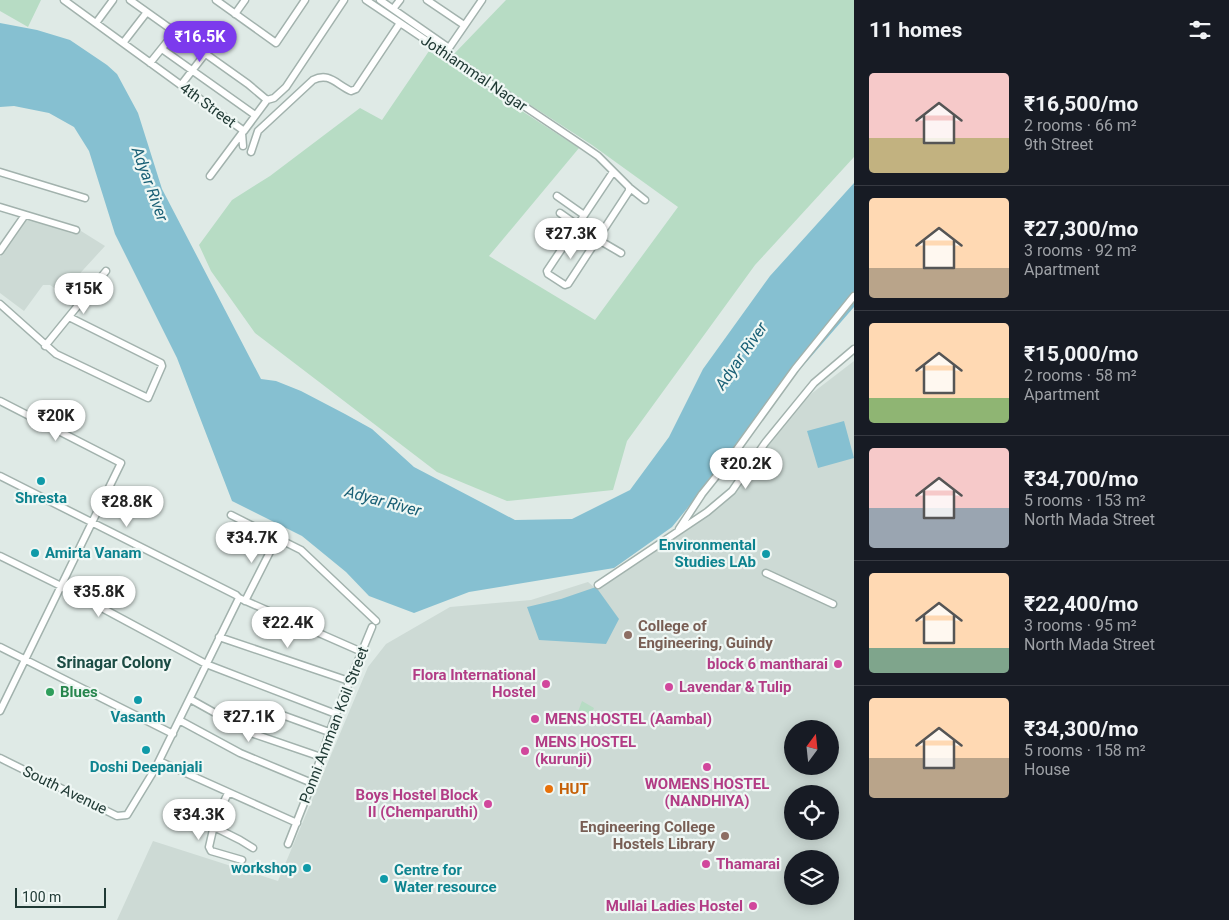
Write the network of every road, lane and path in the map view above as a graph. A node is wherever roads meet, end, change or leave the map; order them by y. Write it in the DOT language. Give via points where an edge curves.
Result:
graph roads {
  1 [pos="114,0"];
  2 [pos="130,0"];
  3 [pos="216,0"];
  4 [pos="245,0"];
  5 [pos="306,0"];
  6 [pos="344,0"];
  7 [pos="366,0"];
  8 [pos="380,0"];
  9 [pos="400,0"];
  10 [pos="427,0"];
  11 [pos="482,0"];
  12 [pos="67,1"];
  13 [pos="393,10"];
  14 [pos="147,12"];
  15 [pos="235,14"];
  16 [pos="96,23"];
  17 [pos="400,23"];
  18 [pos="464,25"];
  19 [pos="175,32"];
  20 [pos="123,44"];
  21 [pos="162,48"];
  22 [pos="205,54"];
  23 [pos="150,64"];
  24 [pos="192,71"];
  25 [pos="181,85"];
  26 [pos="267,100"];
  27 [pos="255,115"];
  28 [pos="243,132"];
  29 [pos="243,146"];
  30 [pos="251,152"];
  31 [pos="0,172"];
  32 [pos="613,172"];
  33 [pos="210,176"];
  34 [pos="630,188"];
  35 [pos="557,196"];
  36 [pos="84,198"];
  37 [pos="645,200"];
  38 [pos="0,207"];
  39 [pos="560,213"];
  40 [pos="25,215"];
  41 [pos="584,215"];
  42 [pos="577,225"];
  43 [pos="76,230"];
  44 [pos="597,239"];
  45 [pos="0,251"];
  46 [pos="621,253"];
  47 [pos="106,271"];
  48 [pos="854,296"];
  49 [pos="0,304"];
  50 [pos="69,317"];
  51 [pos="45,346"];
  52 [pos="854,349"];
  53 [pos="0,401"];
  54 [pos="0,476"];
  55 [pos="232,515"];
  56 [pos="92,523"];
  57 [pos="677,532"];
  58 [pos="277,538"];
  59 [pos="0,556"];
  60 [pos="766,573"];
  61 [pos="598,584"];
  62 [pos="61,586"];
  63 [pos="242,599"];
  64 [pos="832,604"];
  65 [pos="219,637"];
  66 [pos="0,647"];
  67 [pos="362,652"];
  68 [pos="25,660"];
  69 [pos="206,664"];
  70 [pos="349,681"];
  71 [pos="190,699"];
  72 [pos="0,711"];
  73 [pos="274,712"];
  74 [pos="336,714"];
  75 [pos="179,720"];
  76 [pos="329,732"];
  77 [pos="173,734"];
  78 [pos="321,757"];
  79 [pos="0,758"];
  80 [pos="159,761"];
  81 [pos="312,782"];
  82 [pos="228,793"];
  83 [pos="297,823"];
  84 [pos="214,828"];
  85 [pos="288,844"];
  86 [pos="253,848"];
  87 [pos="242,860"];
  1 -- 16 [label="street"];
  2 -- 14 [label="street"];
  3 -- 15 [label="street"];
  4 -- 15 [label="street"];
  5 -- 15 [label="street" via="276,43"];
  6 -- 26 [label="street" via="286,87"];
  7 -- 17 [label="street, Jothiammal Nagar"];
  8 -- 13 [label="street"];
  9 -- 13 [label="street"];
  10 -- 18 [label="street"];
  11 -- 18 [label="street"];
  12 -- 16 [label="street, 4th Street"];
  13 -- 18 [label="street" via="449,48"];
  14 -- 19 [label="street"];
  14 -- 20 [label="street"];
  16 -- 20 [label="street, 4th Street"];
  17 -- 30 [label="street" via="354,91 326,76 313,80 258,131"];
  17 -- 32 [label="street, Jothiammal Nagar" via="598,156"];
  19 -- 21 [label="street"];
  19 -- 22 [label="street"];
  20 -- 23 [label="street, 4th Street"];
  21 -- 23 [label="street"];
  21 -- 24 [label="street"];
  22 -- 24 [label="street"];
  22 -- 26 [label="street"];
  23 -- 25 [label="street, 4th Street"];
  24 -- 25 [label="street"];
  24 -- 27 [label="street"];
  25 -- 28 [label="street, 4th Street"];
  26 -- 27 [label="street"];
  27 -- 28 [label="street"];
  28 -- 29 [label="street, 4th Street"];
  28 -- 33 [label="street"];
  31 -- 36 [label="street"];
  32 -- 34 [label="street, Jothiammal Nagar"];
  32 -- 41 [label="street"];
  34 -- 37 [label="street, Jothiammal Nagar"];
  34 -- 44 [label="street"];
  35 -- 41 [label="street"];
  38 -- 40 [label="street"];
  39 -- 42 [label="street"];
  40 -- 43 [label="street"];
  40 -- 45 [label="street"];
  41 -- 42 [label="street"];
  42 -- 44 [label="street" via="547,269 548,274 567,286"];
  44 -- 46 [label="street"];
  47 -- 50 [label="street"];
  48 -- 57 [label="street" via="795,370"];
  49 -- 51 [label="street"];
  50 -- 51 [label="street"];
  50 -- 51 [label="street" via="161,362 148,398"];
  52 -- 57 [label="street" via="814,383 765,443 732,491"];
  53 -- 56 [label="street" via="121,464"];
  54 -- 56 [label="street"];
  55 -- 58 [label="street, Ponni Amman Koil Street"];
  56 -- 62 [label="street"];
  56 -- 63 [label="street"];
  57 -- 61 [label="street"];
  58 -- 63 [label="street"];
  58 -- 67 [label="street, Ponni Amman Koil Street" via="301,550 374,624"];
  59 -- 62 [label="street"];
  60 -- 64 [label="street"];
  62 -- 68 [label="street"];
  62 -- 69 [label="street"];
  63 -- 65 [label="street"];
  63 -- 67 [label="street"];
  65 -- 69 [label="street"];
  65 -- 70 [label="street"];
  66 -- 68 [label="street"];
  67 -- 70 [label="street, Ponni Amman Koil Street"];
  68 -- 72 [label="street"];
  68 -- 77 [label="street"];
  69 -- 71 [label="street"];
  69 -- 74 [label="street"];
  70 -- 74 [label="street, Ponni Amman Koil Street"];
  71 -- 75 [label="street"];
  71 -- 78 [label="street" via="251,733"];
  73 -- 76 [label="street"];
  74 -- 76 [label="street, Ponni Amman Koil Street"];
  75 -- 77 [label="street"];
  75 -- 81 [label="street" via="240,753"];
  76 -- 78 [label="street, Ponni Amman Koil Street"];
  77 -- 80 [label="street"];
  78 -- 81 [label="street, Ponni Amman Koil Street"];
  79 -- 80 [label="street, South Avenue" via="117,816 127,815"];
  80 -- 82 [label="street"];
  81 -- 83 [label="street, Ponni Amman Koil Street"];
  82 -- 83 [label="street"];
  82 -- 84 [label="street"];
  83 -- 85 [label="street, Ponni Amman Koil Street"];
  84 -- 86 [label="street"];
  84 -- 87 [label="street" via="209,850"];
}
